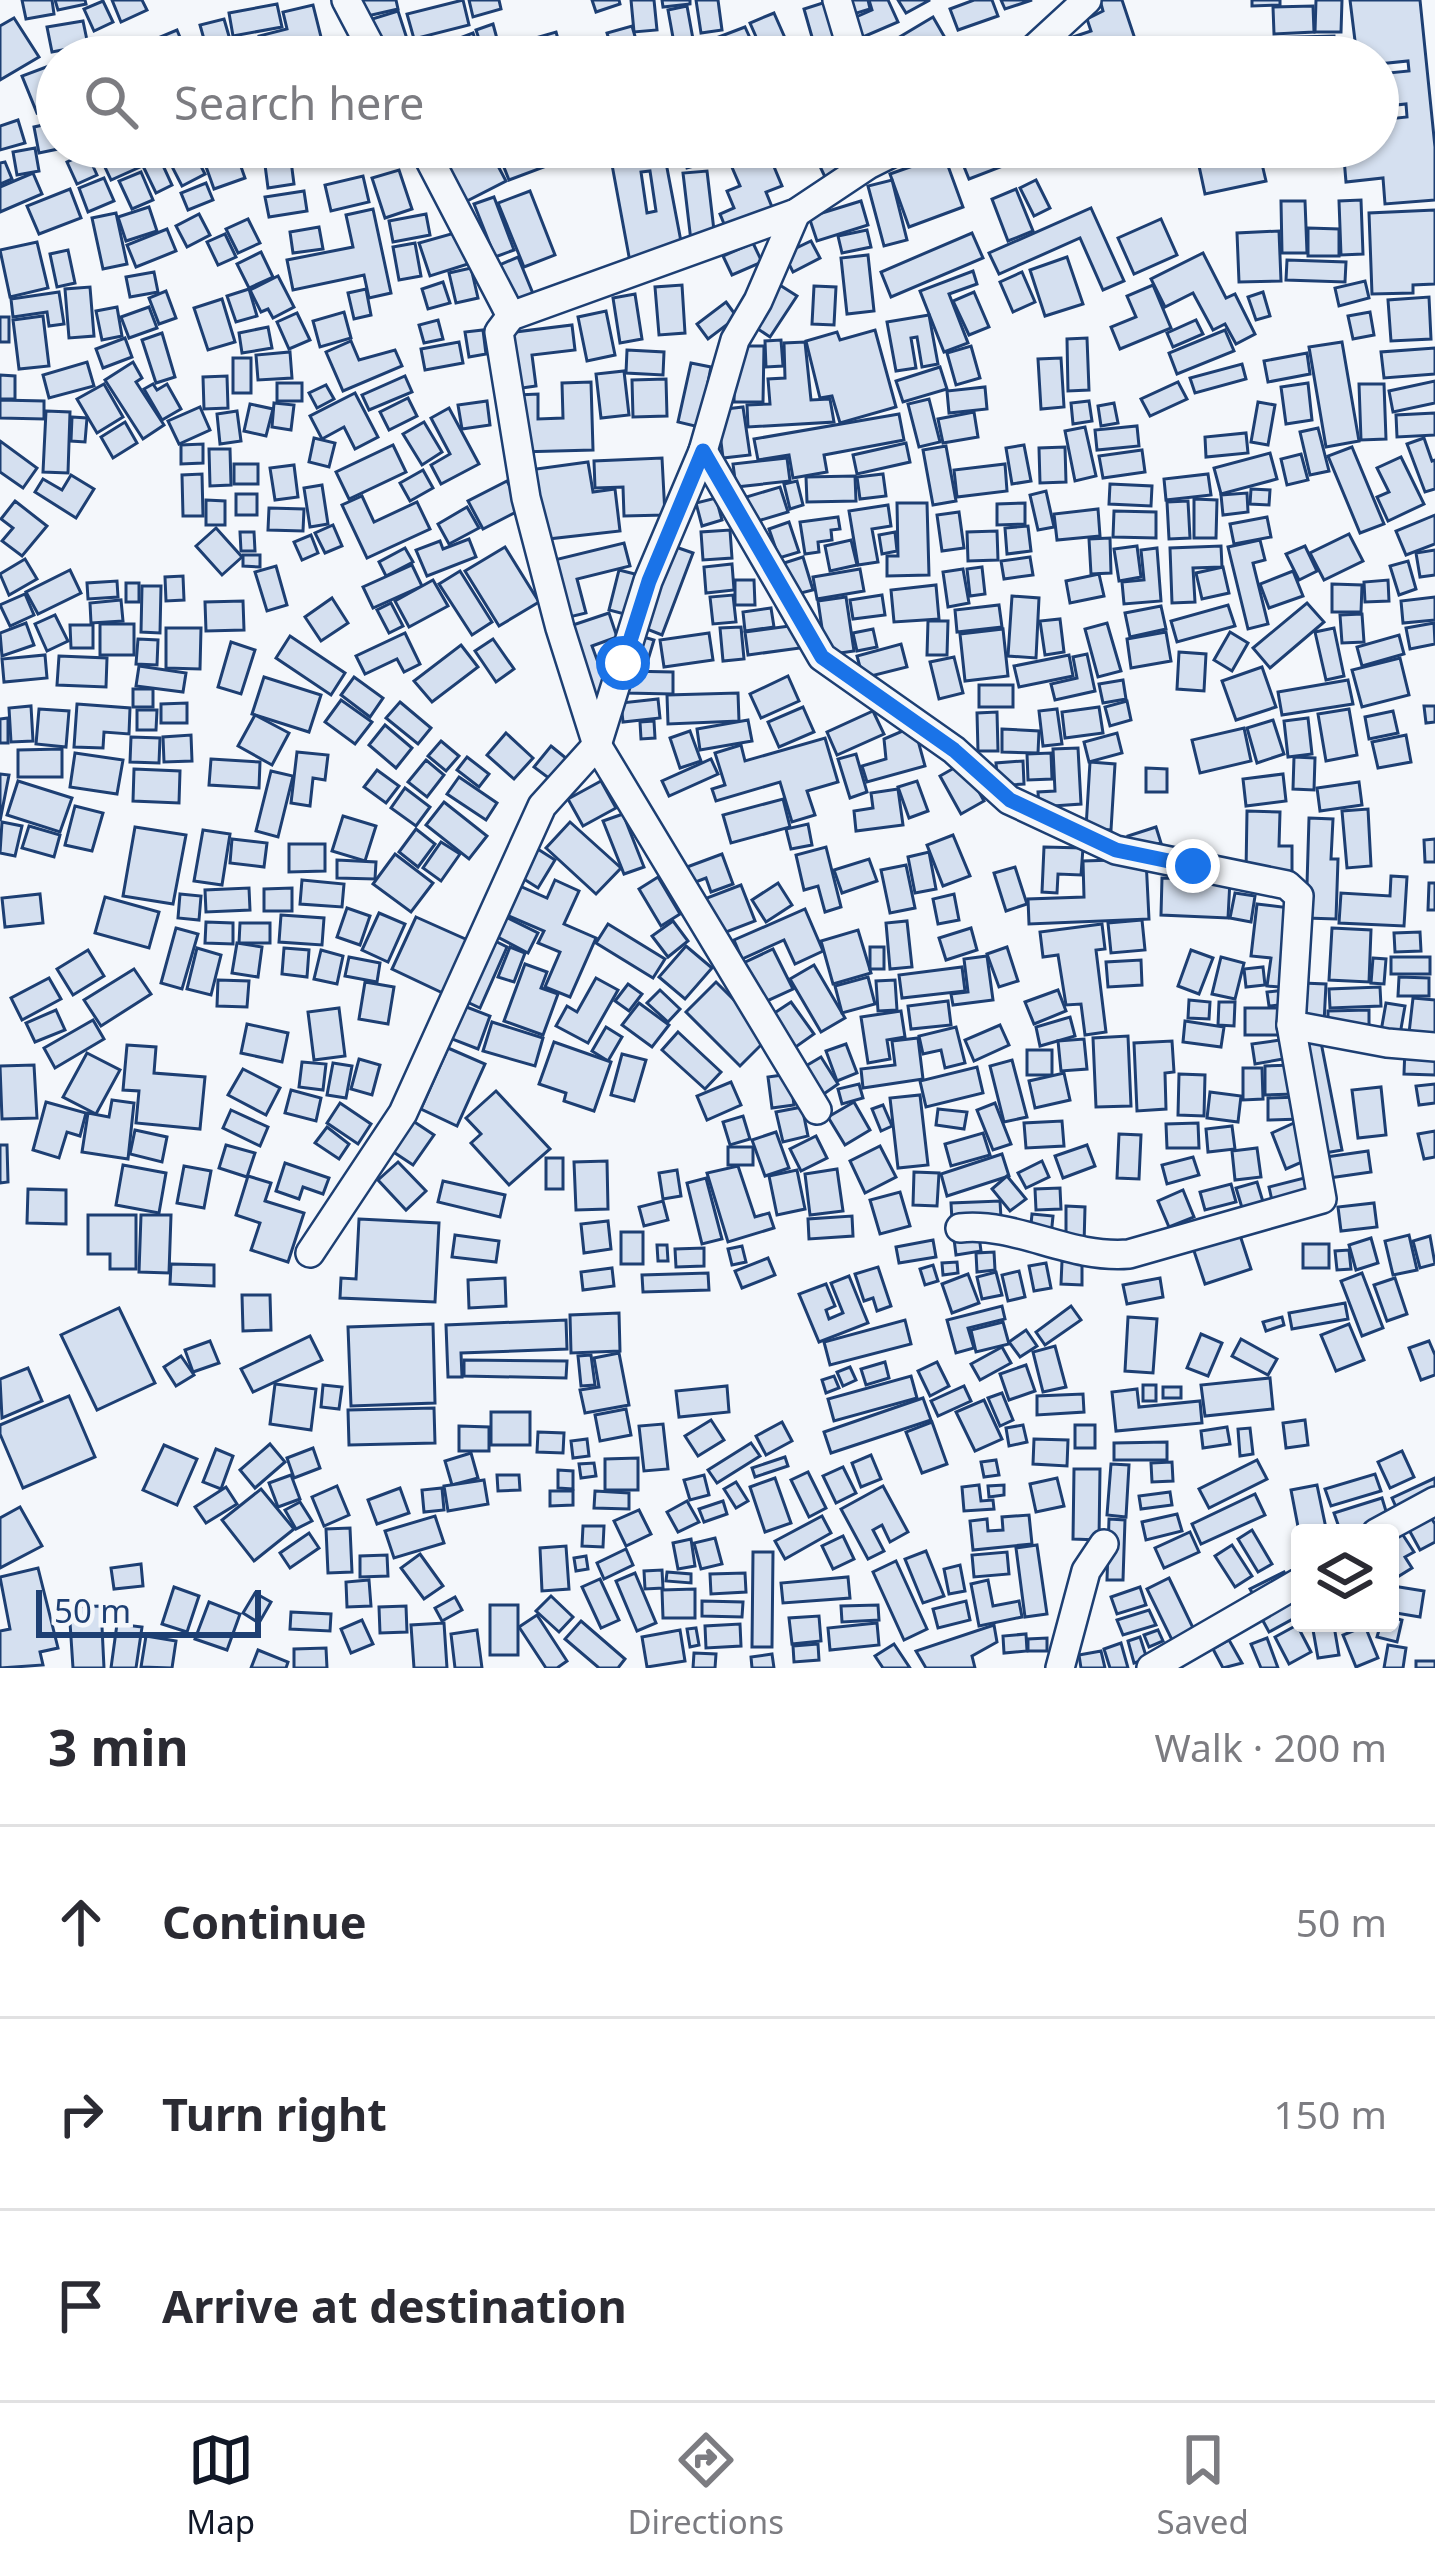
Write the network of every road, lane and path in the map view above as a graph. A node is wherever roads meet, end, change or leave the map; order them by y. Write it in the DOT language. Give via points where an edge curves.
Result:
graph roads {
  1 [pos="346,0"];
  2 [pos="837,0"];
  3 [pos="1088,0"];
  4 [pos="365,36"];
  5 [pos="848,36"];
  6 [pos="1048,36"];
  7 [pos="434,168"];
  8 [pos="864,168"];
  9 [pos="796,213"];
  10 [pos="511,316"];
  11 [pos="703,451"];
  12 [pos="597,745"];
  13 [pos="1291,1025"];
  14 [pos="1435,1047"];
  15 [pos="817,1110"];
  16 [pos="960,1228"];
  17 [pos="310,1253"];
  18 [pos="1435,1501"];
  19 [pos="1393,1524"];
  20 [pos="1104,1544"];
  21 [pos="1291,1587"];
  22 [pos="1060,1668"];
  23 [pos="1151,1668"];
  1 -- 4 [label="street"];
  2 -- 5 [label="street"];
  3 -- 6 [label="street"];
  7 -- 10 [label="street"];
  8 -- 9 [label="street"];
  9 -- 10 [label="street"];
  9 -- 11 [label="street" via="734,340"];
  10 -- 12 [label="street" via="499,332 526,498"];
  11 -- 12 [label="street" via="649,581"];
  11 -- 13 [label="street" via="822,657 1010,800 1116,850 1287,885 1299,896"];
  12 -- 15 [label="street"];
  12 -- 17 [label="street" via="542,806 403,1113"];
  13 -- 14 [label="street"];
  13 -- 16 [label="street" via="1322,1199 1100,1257 983,1226"];
  18 -- 19 [label="street"];
  20 -- 22 [label="street" via="1086,1571"];
  21 -- 23 [label="street"];
}
